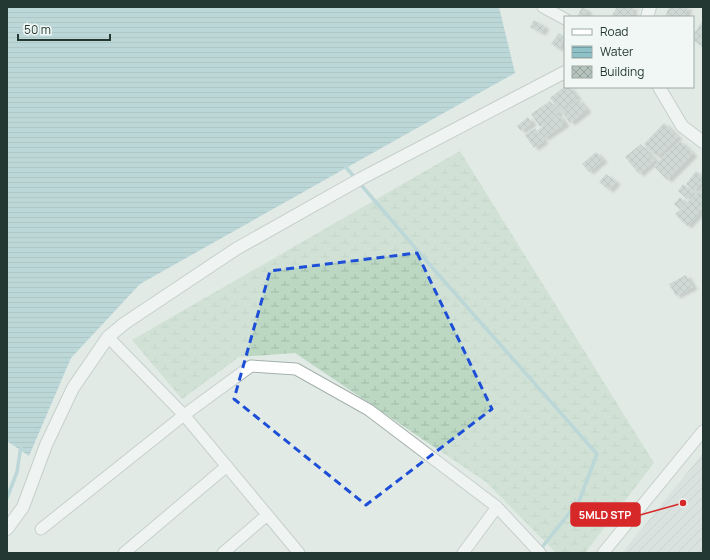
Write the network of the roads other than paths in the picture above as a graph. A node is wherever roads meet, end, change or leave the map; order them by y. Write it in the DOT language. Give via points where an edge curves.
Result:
graph roads {
  1 [pos="543,7"];
  2 [pos="564,18"];
  3 [pos="564,73"];
  4 [pos="660,88"];
  5 [pos="703,142"];
  6 [pos="108,337"];
  7 [pos="184,415"];
  8 [pos="703,431"];
  9 [pos="227,466"];
  10 [pos="497,507"];
  11 [pos="267,515"];
  12 [pos="7,529"];
  13 [pos="41,529"];
  14 [pos="537,550"];
  15 [pos="124,553"];
  16 [pos="222,553"];
  17 [pos="299,553"];
  18 [pos="464,553"];
  19 [pos="603,553"];
  1 -- 2 [label="street"];
  3 -- 6 [label="street" via="357,181 236,249"];
  4 -- 5 [label="street" via="682,126"];
  6 -- 7 [label="street"];
  6 -- 12 [label="street" via="73,388 46,445 23,507"];
  7 -- 9 [label="street"];
  7 -- 10 [label="street" via="251,366 296,369 369,410"];
  7 -- 13 [label="street"];
  8 -- 19 [label="street"];
  9 -- 11 [label="street"];
  9 -- 15 [label="street"];
  10 -- 14 [label="street"];
  10 -- 18 [label="street"];
  11 -- 16 [label="street"];
  11 -- 17 [label="street"];
}
